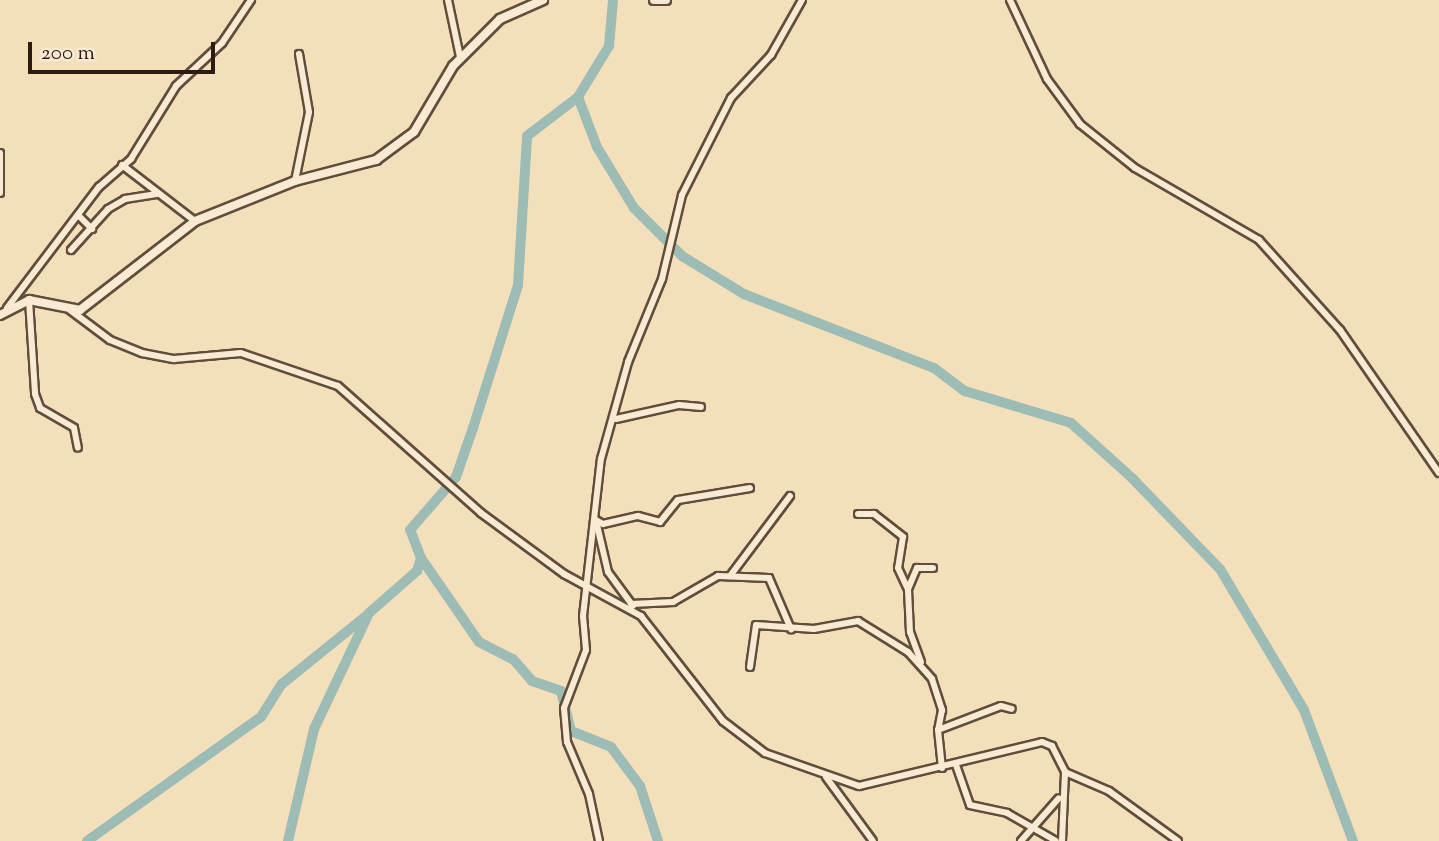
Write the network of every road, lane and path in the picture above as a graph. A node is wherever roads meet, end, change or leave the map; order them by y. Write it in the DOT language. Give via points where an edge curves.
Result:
graph roads {
  1 [pos="251,0"];
  2 [pos="448,0"];
  3 [pos="543,0"];
  4 [pos="654,0"];
  5 [pos="666,0"];
  6 [pos="802,0"];
  7 [pos="1010,0"];
  8 [pos="299,54"];
  9 [pos="460,57"];
  10 [pos="0,153"];
  11 [pos="122,165"];
  12 [pos="295,181"];
  13 [pos="0,193"];
  14 [pos="158,194"];
  15 [pos="78,215"];
  16 [pos="195,221"];
  17 [pos="92,229"];
  18 [pos="71,250"];
  19 [pos="29,300"];
  20 [pos="70,310"];
  21 [pos="3,312"];
  22 [pos="701,407"];
  23 [pos="616,419"];
  24 [pos="78,448"];
  25 [pos="1439,473"];
  26 [pos="750,488"];
  27 [pos="790,496"];
  28 [pos="858,514"];
  29 [pos="596,520"];
  30 [pos="933,568"];
  31 [pos="730,576"];
  32 [pos="585,587"];
  33 [pos="908,589"];
  34 [pos="631,604"];
  35 [pos="641,616"];
  36 [pos="791,629"];
  37 [pos="750,667"];
  38 [pos="923,667"];
  39 [pos="1012,709"];
  40 [pos="938,730"];
  41 [pos="956,765"];
  42 [pos="942,768"];
  43 [pos="1065,772"];
  44 [pos="826,777"];
  45 [pos="1061,795"];
  46 [pos="1031,829"];
  47 [pos="599,841"];
  48 [pos="873,841"];
  49 [pos="1021,841"];
  50 [pos="1056,841"];
  51 [pos="1062,841"];
  52 [pos="1178,841"];
  1 -- 11 [label="street" via="222,43 176,86"];
  2 -- 9 [label="street"];
  3 -- 9 [label="street" via="507,13"];
  4 -- 5 [label="street"];
  6 -- 23 [label="street" via="771,55 731,98 682,195 662,279 628,362"];
  7 -- 25 [label="street" via="1047,79 1080,124 1135,168 1259,240 1340,330"];
  8 -- 12 [label="street" via="309,112"];
  9 -- 12 [label="street" via="419,127 388,152 354,170"];
  10 -- 13 [label="street"];
  11 -- 14 [label="street"];
  11 -- 15 [label="street"];
  12 -- 16 [label="street"];
  14 -- 16 [label="street"];
  14 -- 17 [label="street" via="125,199"];
  15 -- 17 [label="street"];
  15 -- 21 [label="street"];
  16 -- 20 [label="street" via="99,297"];
  17 -- 18 [label="street"];
  19 -- 20 [label="street"];
  19 -- 21 [label="street"];
  19 -- 24 [label="street" via="34,394 40,408 74,428"];
  20 -- 32 [label="street" via="110,340 142,353 174,359 241,353 324,378 440,480"];
  22 -- 23 [label="street" via="679,405"];
  23 -- 29 [label="street" via="601,459"];
  26 -- 29 [label="street" via="678,500 660,522 638,516 603,524"];
  27 -- 31 [label="street"];
  28 -- 33 [label="street" via="874,514 903,537 898,568"];
  29 -- 32 [label="street"];
  29 -- 34 [label="street" via="608,572"];
  30 -- 33 [label="street" via="917,568"];
  31 -- 34 [label="street" via="718,576 673,602"];
  31 -- 36 [label="street" via="769,578"];
  32 -- 35 [label="street"];
  32 -- 47 [label="street" via="586,650 570,678 565,717"];
  33 -- 38 [label="street" via="909,632"];
  34 -- 35 [label="street"];
  35 -- 44 [label="street" via="733,732"];
  36 -- 37 [label="street" via="756,625"];
  36 -- 38 [label="street" via="858,621"];
  38 -- 40 [label="street" via="939,694"];
  39 -- 40 [label="street" via="1001,706"];
  40 -- 42 [label="street"];
  41 -- 42 [label="street"];
  41 -- 43 [label="street" via="1042,742 1052,746"];
  41 -- 46 [label="street" via="970,805 1007,813"];
  42 -- 44 [label="street" via="865,786"];
  43 -- 45 [label="street"];
  43 -- 52 [label="street" via="1109,791"];
  44 -- 48 [label="street"];
  45 -- 46 [label="street"];
  45 -- 51 [label="street"];
  46 -- 49 [label="street"];
  46 -- 50 [label="street"];
}
